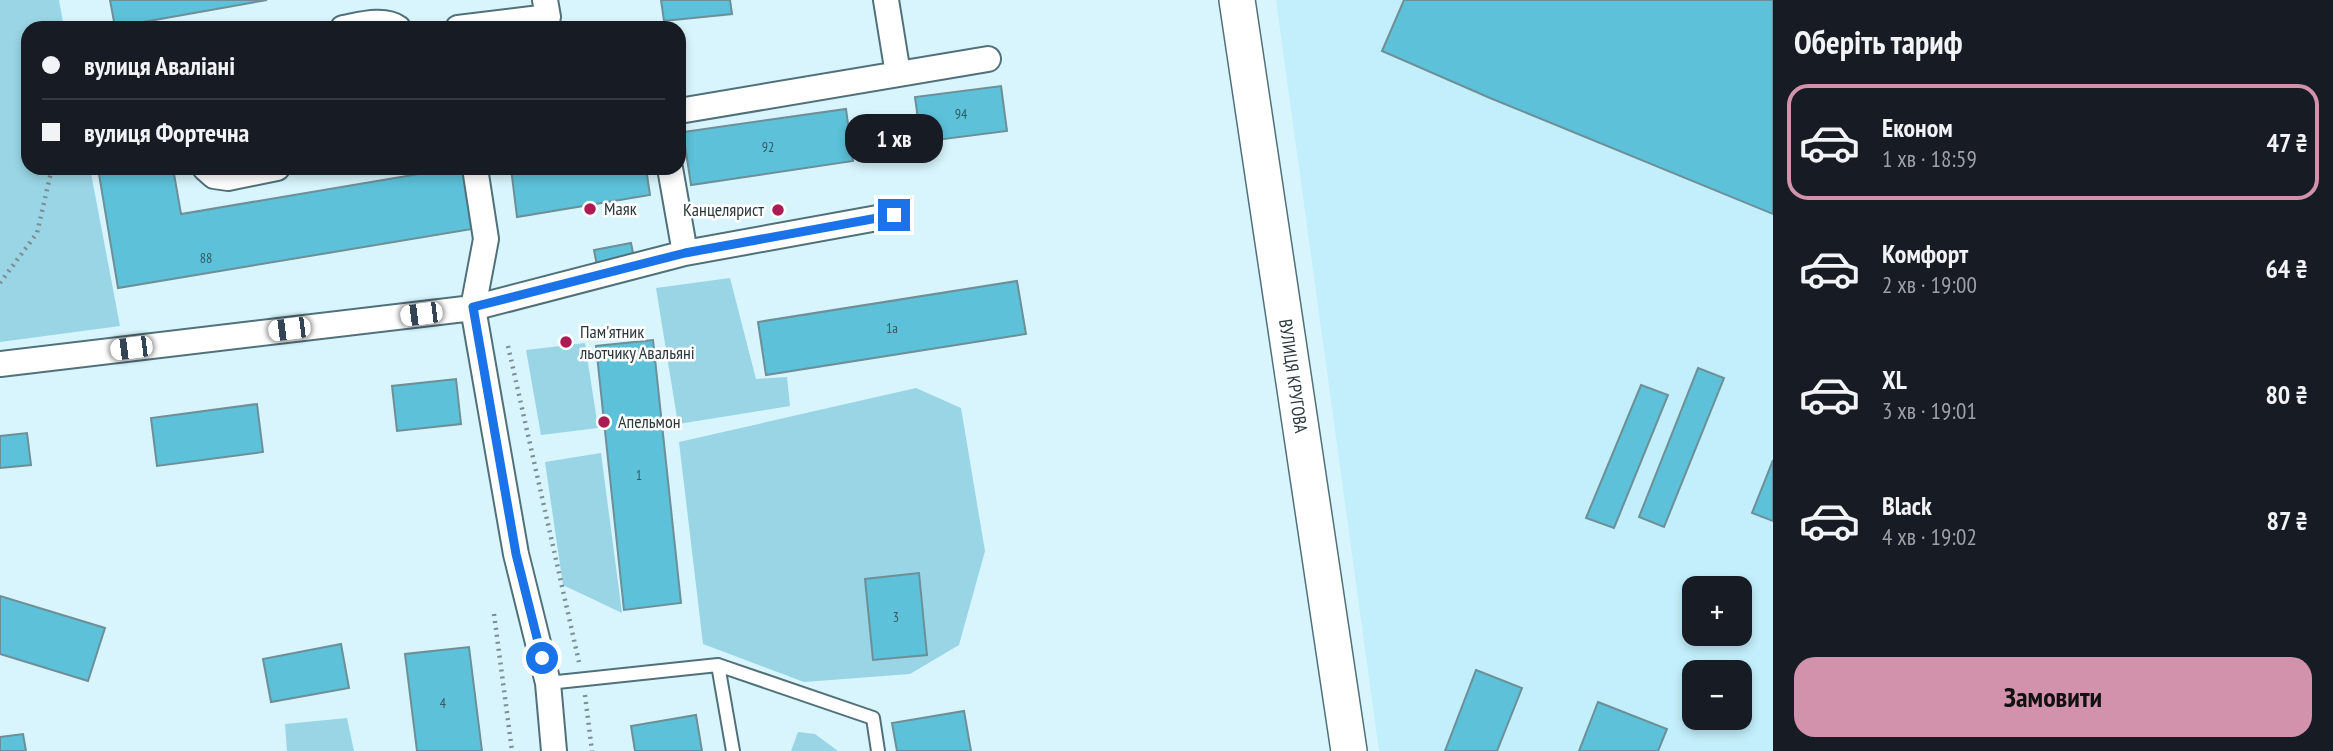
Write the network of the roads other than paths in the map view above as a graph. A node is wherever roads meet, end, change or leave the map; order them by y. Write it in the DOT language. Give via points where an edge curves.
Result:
graph roads {
  1 [pos="545,0"];
  2 [pos="886,0"];
  3 [pos="1237,0"];
  4 [pos="515,21"];
  5 [pos="988,59"];
  6 [pos="898,74"];
  7 [pos="686,110"];
  8 [pos="213,175"];
  9 [pos="239,175"];
  10 [pos="476,175"];
  11 [pos="671,175"];
  12 [pos="894,215"];
  13 [pos="685,253"];
  14 [pos="473,307"];
  15 [pos="0,364"];
  16 [pos="718,664"];
  17 [pos="548,682"];
  18 [pos="554,751"];
  19 [pos="733,751"];
  20 [pos="878,751"];
  21 [pos="1349,751"];
  1 -- 4 [label="street" via="548,17"];
  2 -- 6 [label="street"];
  3 -- 21 [label="street, ВУЛИЦЯ КРУГОВА"];
  5 -- 6 [label="street"];
  6 -- 7 [label="street"];
  8 -- 9 [label="street"];
  10 -- 14 [label="street" via="486,239"];
  11 -- 13 [label="street"];
  12 -- 13 [label="street"];
  13 -- 14 [label="street"];
  14 -- 15 [label="street"];
  14 -- 17 [label="street" via="516,554"];
  16 -- 17 [label="lane"];
  16 -- 19 [label="lane"];
  16 -- 20 [label="lane" via="873,718"];
  17 -- 18 [label="street"];
}
